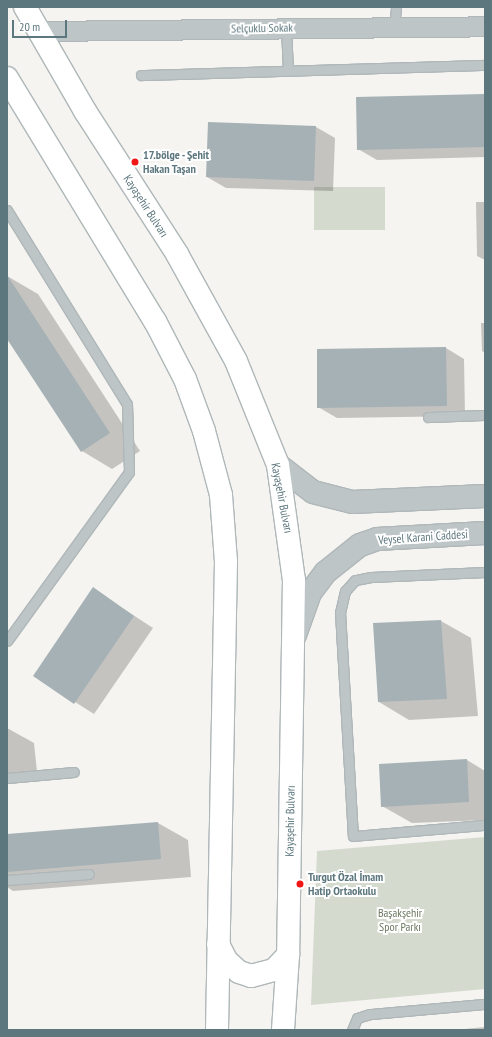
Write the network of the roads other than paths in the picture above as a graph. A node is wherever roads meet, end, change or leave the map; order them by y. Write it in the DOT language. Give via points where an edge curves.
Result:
graph roads {
  1 [pos="25,7"];
  2 [pos="396,7"];
  3 [pos="485,26"];
  4 [pos="394,27"];
  5 [pos="286,28"];
  6 [pos="40,31"];
  7 [pos="485,66"];
  8 [pos="288,70"];
  9 [pos="141,75"];
  10 [pos="7,78"];
  11 [pos="7,210"];
  12 [pos="485,415"];
  13 [pos="428,417"];
  14 [pos="278,465"];
  15 [pos="485,496"];
  16 [pos="485,533"];
  17 [pos="485,572"];
  18 [pos="294,638"];
  19 [pos="7,641"];
  20 [pos="74,772"];
  21 [pos="7,778"];
  22 [pos="485,825"];
  23 [pos="89,874"];
  24 [pos="7,880"];
  25 [pos="218,944"];
  26 [pos="288,955"];
  27 [pos="485,1004"];
  28 [pos="217,1030"];
  29 [pos="283,1030"];
  30 [pos="352,1030"];
  1 -- 6 [label="main road, Kayaşehir Bulvarı"];
  2 -- 4 [label="lane"];
  3 -- 4 [label="street, Selçuklu Sokak"];
  4 -- 5 [label="street, Selçuklu Sokak"];
  5 -- 6 [label="street, Selçuklu Sokak"];
  5 -- 8 [label="lane"];
  6 -- 14 [label="main road, Kayaşehir Bulvarı" via="85,111 177,254 236,361"];
  7 -- 8 [label="lane"];
  8 -- 9 [label="lane"];
  10 -- 25 [label="main road" via="155,321 185,379 204,431 221,495 226,561"];
  11 -- 19 [label="lane" via="127,404 129,472"];
  12 -- 13 [label="lane"];
  14 -- 15 [label="street" via="313,492 352,502"];
  14 -- 18 [label="main road, Kayaşehir Bulvarı" via="294,580"];
  16 -- 18 [label="street, Veysel Karani Caddesi" via="377,539 360,545 326,572 310,593"];
  17 -- 22 [label="lane" via="371,577 355,580 345,591 340,612 353,836"];
  18 -- 26 [label="main road, Kayaşehir Bulvarı"];
  20 -- 21 [label="lane"];
  23 -- 24 [label="lane"];
  25 -- 26 [label="main road" via="226,960 239,972 251,976 274,970"];
  25 -- 28 [label="main road"];
  26 -- 29 [label="main road, Kayaşehir Bulvarı"];
  27 -- 30 [label="lane" via="370,1014 357,1018"];
}
